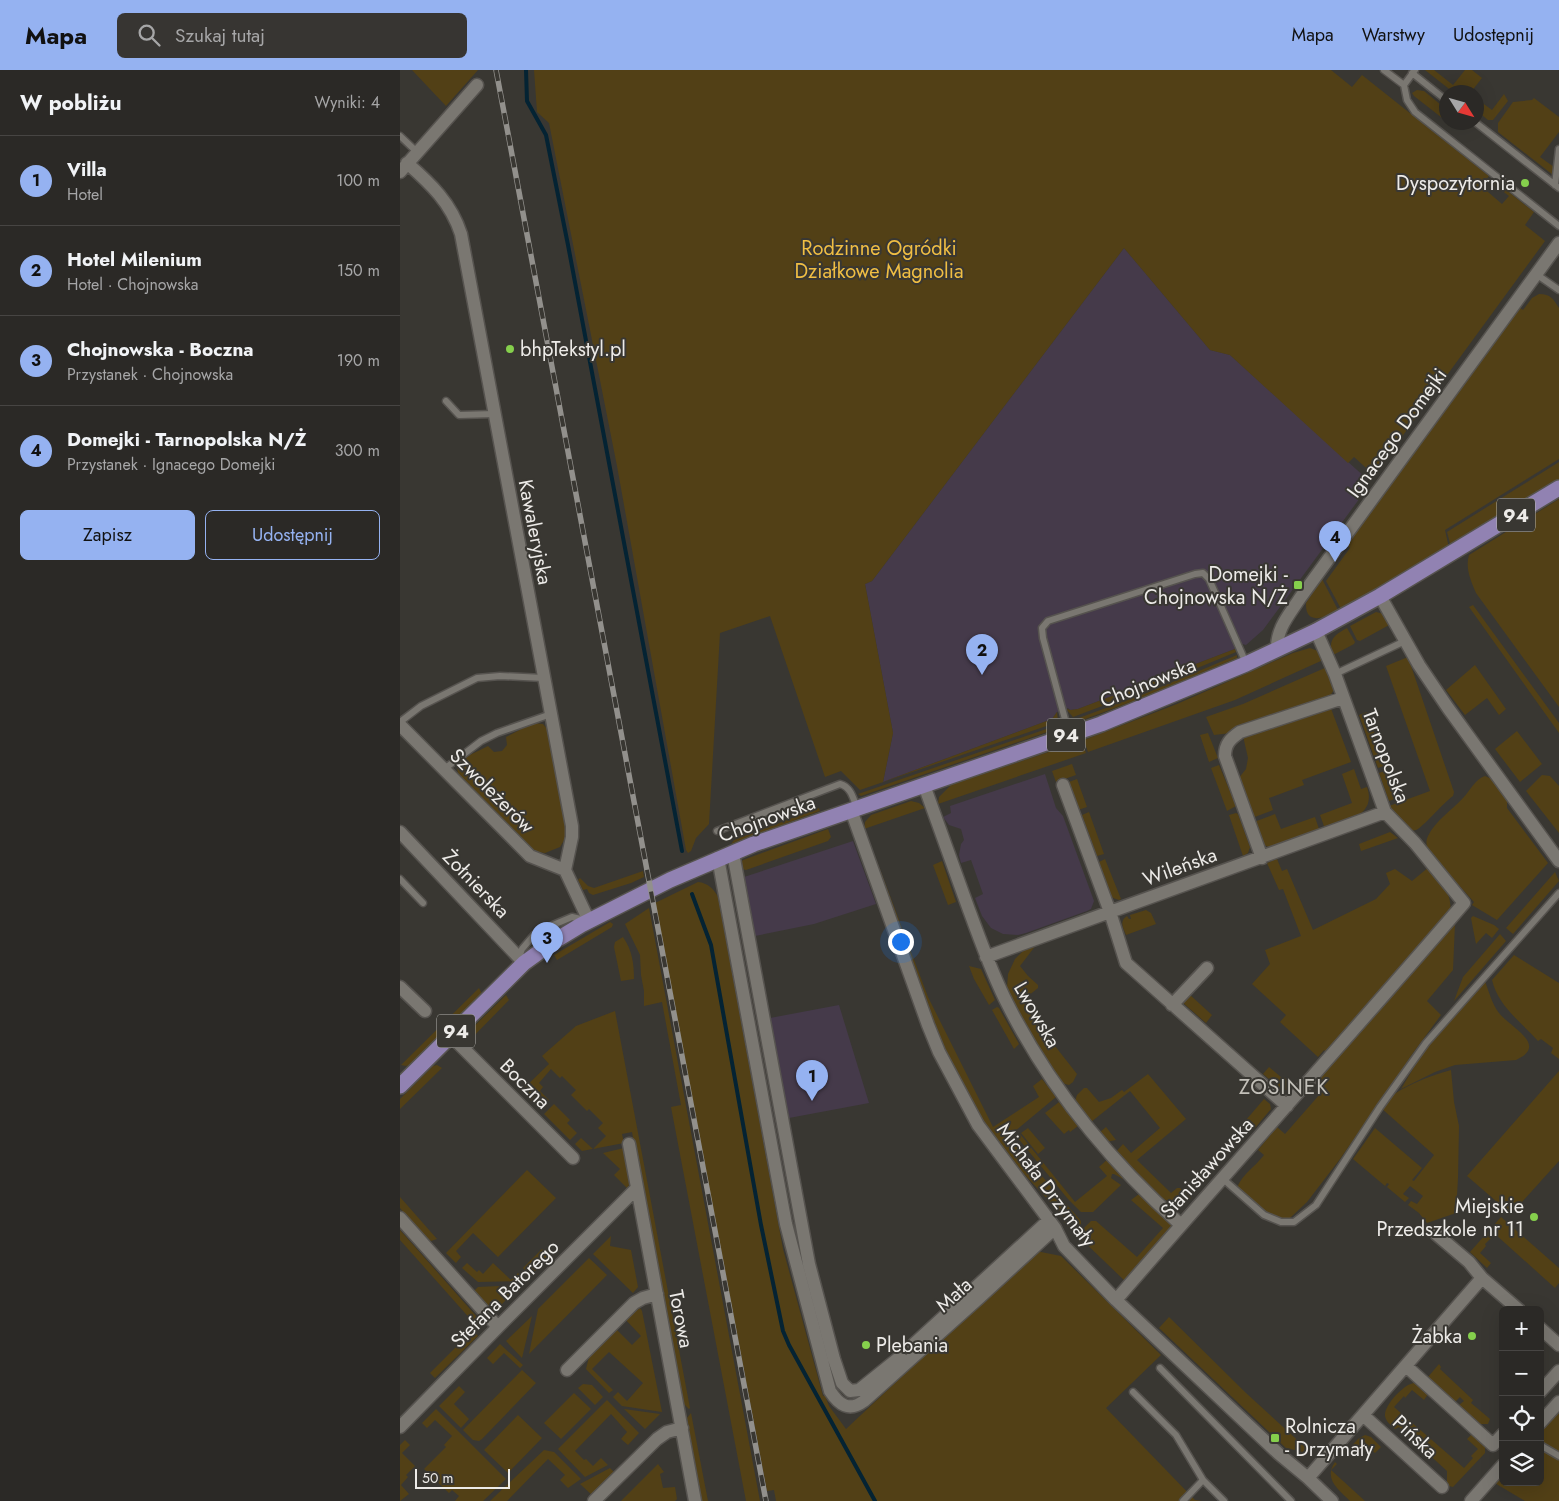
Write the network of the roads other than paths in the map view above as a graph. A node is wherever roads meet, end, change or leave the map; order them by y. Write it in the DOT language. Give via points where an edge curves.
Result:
graph roads {
  1 [pos="1384,70"];
  2 [pos="1414,72"];
  3 [pos="477,85"];
  4 [pos="1404,85"];
  5 [pos="1439,94"];
  6 [pos="1484,129"];
  7 [pos="400,136"];
  8 [pos="1559,149"];
  9 [pos="417,152"];
  10 [pos="404,168"];
  11 [pos="1557,187"];
  12 [pos="1559,226"];
  13 [pos="1559,243"];
  14 [pos="1536,274"];
  15 [pos="1559,290"];
  16 [pos="446,400"];
  17 [pos="494,414"];
  18 [pos="1559,488"];
  19 [pos="1380,596"];
  20 [pos="1316,631"];
  21 [pos="1405,641"];
  22 [pos="1278,650"];
  23 [pos="1246,664"];
  24 [pos="1335,674"];
  25 [pos="544,678"];
  26 [pos="1344,698"];
  27 [pos="551,714"];
  28 [pos="400,722"];
  29 [pos="400,725"];
  30 [pos="1069,734"];
  31 [pos="443,770"];
  32 [pos="924,784"];
  33 [pos="1063,785"];
  34 [pos="854,809"];
  35 [pos="1385,812"];
  36 [pos="718,831"];
  37 [pos="400,832"];
  38 [pos="725,856"];
  39 [pos="1262,858"];
  40 [pos="1559,861"];
  41 [pos="565,870"];
  42 [pos="400,879"];
  43 [pos="1559,893"];
  44 [pos="423,903"];
  45 [pos="1464,903"];
  46 [pos="1110,912"];
  47 [pos="589,921"];
  48 [pos="986,956"];
  49 [pos="522,960"];
  50 [pos="1207,968"];
  51 [pos="400,987"];
  52 [pos="1172,1005"];
  53 [pos="425,1011"];
  54 [pos="451,1036"];
  55 [pos="400,1086"];
  56 [pos="1287,1106"];
  57 [pos="629,1144"];
  58 [pos="573,1158"];
  59 [pos="1222,1178"];
  60 [pos="637,1188"];
  61 [pos="400,1218"];
  62 [pos="1052,1224"];
  63 [pos="1181,1224"];
  64 [pos="1436,1234"];
  65 [pos="1482,1278"];
  66 [pos="657,1294"];
  67 [pos="1116,1300"];
  68 [pos="1514,1306"];
  69 [pos="498,1326"];
  70 [pos="1544,1332"];
  71 [pos="1559,1345"];
  72 [pos="1406,1366"];
  73 [pos="1160,1368"];
  74 [pos="567,1370"];
  75 [pos="1559,1371"];
  76 [pos="1544,1388"];
  77 [pos="1133,1392"];
  78 [pos="1559,1402"];
  79 [pos="1363,1415"];
  80 [pos="1544,1419"];
  81 [pos="400,1427"];
  82 [pos="682,1428"];
  83 [pos="1499,1438"];
  84 [pos="1544,1447"];
  85 [pos="1559,1456"];
  86 [pos="1499,1470"];
  87 [pos="1308,1478"];
  88 [pos="1203,1480"];
  89 [pos="1442,1487"];
  90 [pos="594,1501"];
  91 [pos="695,1501"];
  92 [pos="1183,1501"];
  93 [pos="1224,1501"];
  94 [pos="1291,1501"];
  95 [pos="1332,1501"];
  96 [pos="1471,1501"];
  1 -- 4 [label="lane"];
  2 -- 4 [label="lane"];
  2 -- 5 [label="lane"];
  3 -- 9 [label="street"];
  4 -- 12 [label="lane" via="1407,100 1415,112"];
  6 -- 11 [label="lane"];
  7 -- 9 [label="lane"];
  8 -- 11 [label="lane"];
  9 -- 10 [label="street"];
  10 -- 17 [label="street, Kawaleryjska" via="441,195 460,228"];
  13 -- 14 [label="street, Ignacego Domejki"];
  14 -- 15 [label="lane"];
  14 -- 22 [label="street, Ignacego Domejki" via="1300,598 1278,634"];
  16 -- 17 [label="lane" via="459,415"];
  17 -- 25 [label="street, Kawaleryjska"];
  18 -- 19 [label="main road, Chojnowska / 94"];
  19 -- 20 [label="main road, Chojnowska / 94"];
  19 -- 21 [label="street"];
  20 -- 22 [label="main road, Chojnowska / 94"];
  20 -- 24 [label="street, Tarnopolska"];
  21 -- 24 [label="lane"];
  21 -- 40 [label="street" via="1448,708"];
  22 -- 23 [label="main road, Chojnowska / 94"];
  23 -- 30 [label="main road, Chojnowska / 94"];
  23 -- 30 [label="lane" via="1209,579 1203,573 1048,621 1042,628 1043,638"];
  24 -- 26 [label="street, Tarnopolska"];
  25 -- 27 [label="street, Kawaleryjska"];
  25 -- 28 [label="lane" via="477,678 421,706"];
  26 -- 35 [label="street, Tarnopolska"];
  26 -- 39 [label="street" via="1240,732 1227,743 1225,756"];
  27 -- 31 [label="lane" via="481,741"];
  27 -- 41 [label="street, Kawaleryjska" via="572,829"];
  29 -- 31 [label="street, Szwoleżerów"];
  30 -- 32 [label="main road, Chojnowska / 94"];
  31 -- 41 [label="street, Szwoleżerów" via="530,856"];
  32 -- 34 [label="main road, Chojnowska / 94"];
  32 -- 48 [label="street, Lwowska"];
  33 -- 46 [label="street"];
  34 -- 36 [label="lane" via="850,791 840,784"];
  34 -- 38 [label="main road, Chojnowska / 94"];
  34 -- 62 [label="street, Michała Drzymały" via="917,997 939,1052 978,1125"];
  35 -- 39 [label="street, Wileńska"];
  35 -- 45 [label="street, Tarnopolska"];
  37 -- 49 [label="street, Żołnierska"];
  38 -- 47 [label="main road, Chojnowska / 94"];
  38 -- 62 [label="street, Mała" via="809,1264 842,1383 850,1391 859,1390"];
  38 -- 62 [label="street, Mała" via="790,1243 834,1398 853,1408 864,1401 979,1298"];
  39 -- 46 [label="street, Wileńska"];
  41 -- 47 [label="street"];
  42 -- 44 [label="lane"];
  43 -- 59 [label="lane" via="1426,1043 1316,1205 1294,1222 1281,1222 1264,1215"];
  45 -- 56 [label="street, Stanisławowska"];
  46 -- 48 [label="street, Wileńska"];
  46 -- 52 [label="street" via="1126,963"];
  47 -- 49 [label="main road, Chojnowska / 94"];
  48 -- 63 [label="street, Lwowska" via="1019,1026 1064,1096 1126,1171"];
  49 -- 54 [label="main road, Chojnowska / 94" via="511,976"];
  50 -- 52 [label="street"];
  51 -- 53 [label="street"];
  52 -- 56 [label="street"];
  54 -- 55 [label="main road, Chojnowska / 94"];
  54 -- 58 [label="street, Boczna"];
  56 -- 59 [label="street, Stanisławowska"];
  57 -- 60 [label="street, Torowa"];
  59 -- 63 [label="street, Stanisławowska"];
  60 -- 66 [label="street, Torowa"];
  60 -- 69 [label="street, Stefana Batorego"];
  61 -- 69 [label="street"];
  62 -- 67 [label="street, Michała Drzymały" via="1064,1246"];
  63 -- 67 [label="street, Stanisławowska"];
  64 -- 65 [label="street" via="1469,1262"];
  65 -- 68 [label="street"];
  65 -- 72 [label="street"];
  66 -- 74 [label="street" via="634,1303"];
  66 -- 82 [label="street, Torowa"];
  67 -- 87 [label="street, Michała Drzymały"];
  69 -- 81 [label="street, Stefana Batorego"];
  70 -- 71 [label="street"];
  72 -- 79 [label="street"];
  72 -- 83 [label="street" via="1493,1444"];
  73 -- 94 [label="lane"];
  75 -- 76 [label="street"];
  77 -- 88 [label="lane" via="1176,1435"];
  78 -- 80 [label="street"];
  79 -- 87 [label="street"];
  79 -- 89 [label="street, Pińska"];
  82 -- 90 [label="street" via="667,1432 652,1443"];
  82 -- 91 [label="street, Torowa"];
  84 -- 85 [label="lane"];
  86 -- 96 [label="street"];
  87 -- 95 [label="street, Michała Drzymały"];
  88 -- 92 [label="lane"];
  88 -- 93 [label="lane"];
}
